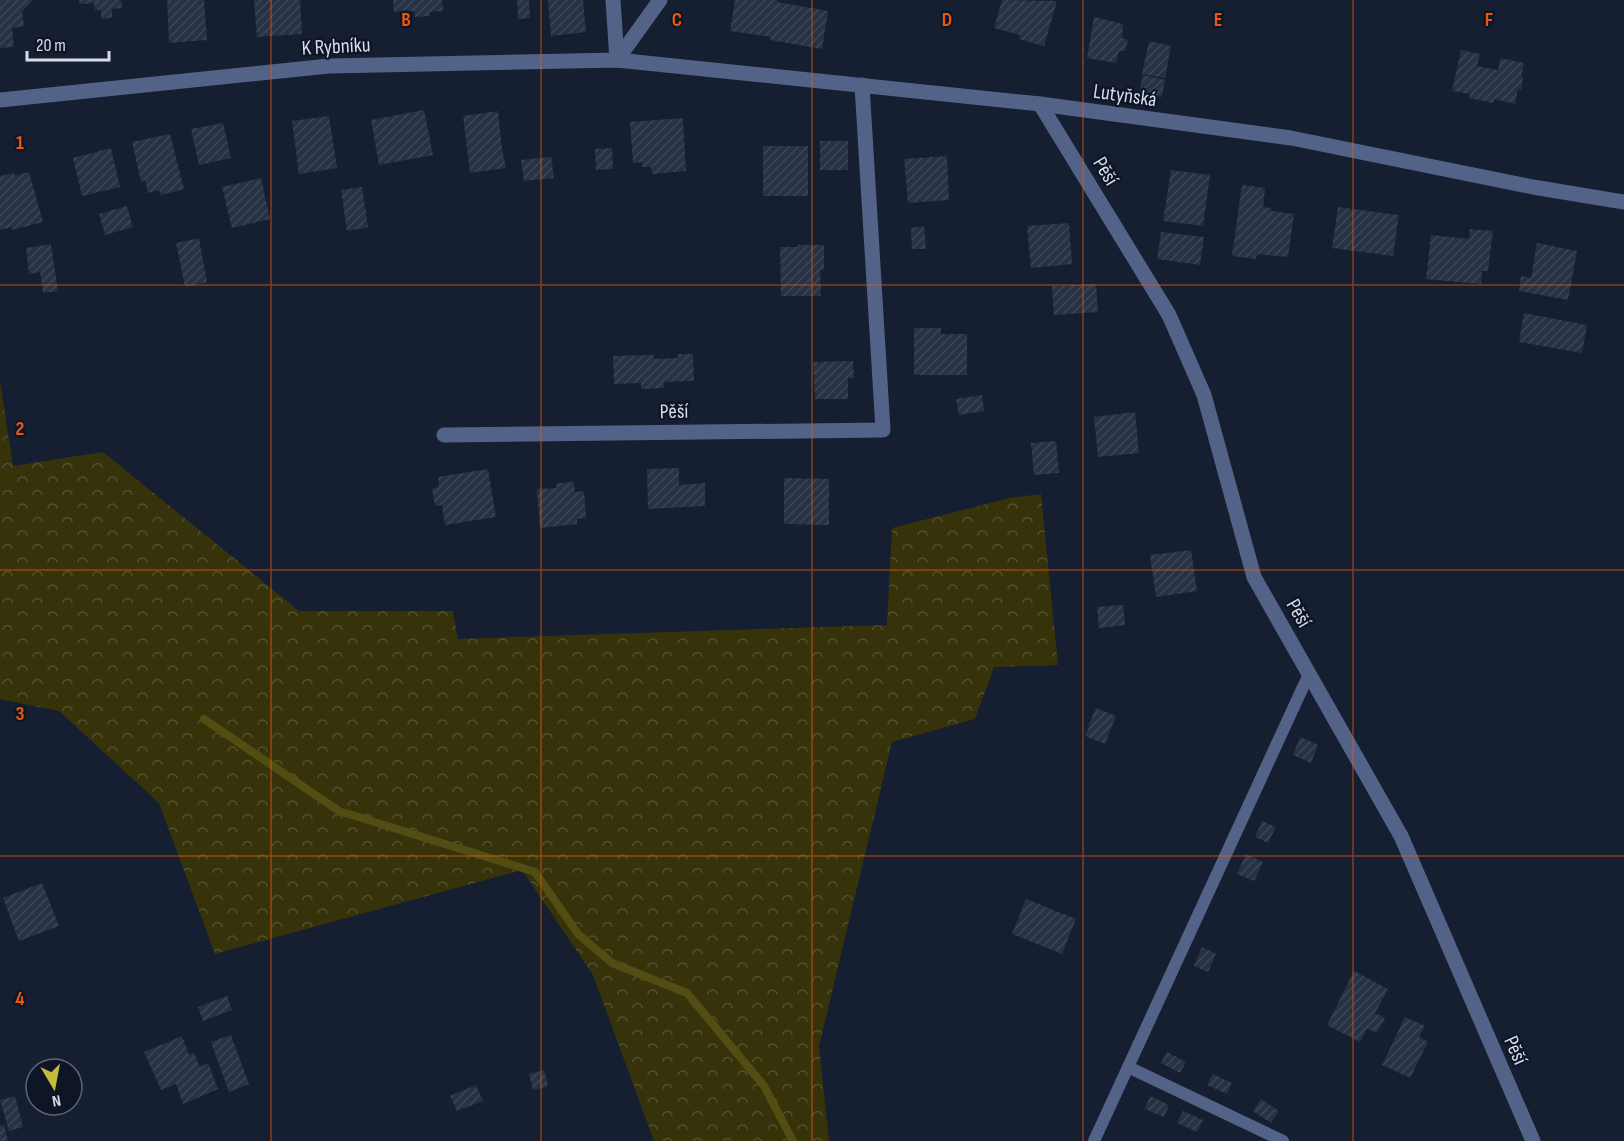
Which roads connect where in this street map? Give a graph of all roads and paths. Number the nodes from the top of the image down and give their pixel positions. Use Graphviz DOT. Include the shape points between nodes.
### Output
graph roads {
  1 [pos="613,0"];
  2 [pos="660,0"];
  3 [pos="616,60"];
  4 [pos="862,85"];
  5 [pos="0,100"];
  6 [pos="1040,104"];
  7 [pos="1624,202"];
  8 [pos="444,435"];
  9 [pos="1309,674"];
  10 [pos="1128,1067"];
  11 [pos="1094,1141"];
  12 [pos="1283,1141"];
  13 [pos="1533,1141"];
  1 -- 3 [label="street"];
  2 -- 3 [label="street"];
  3 -- 4 [label="street, Lutyňská"];
  3 -- 5 [label="street, K Rybníku" via="329,66"];
  4 -- 6 [label="street, Lutyňská"];
  4 -- 8 [label="street, Pěší" via="883,430"];
  6 -- 7 [label="street, Lutyňská" via="1291,138"];
  6 -- 9 [label="street, Pěší" via="1169,315 1204,395 1254,577"];
  9 -- 10 [label="lane"];
  9 -- 13 [label="street, Pěší" via="1401,836"];
  10 -- 11 [label="lane"];
  10 -- 12 [label="lane"];
}
